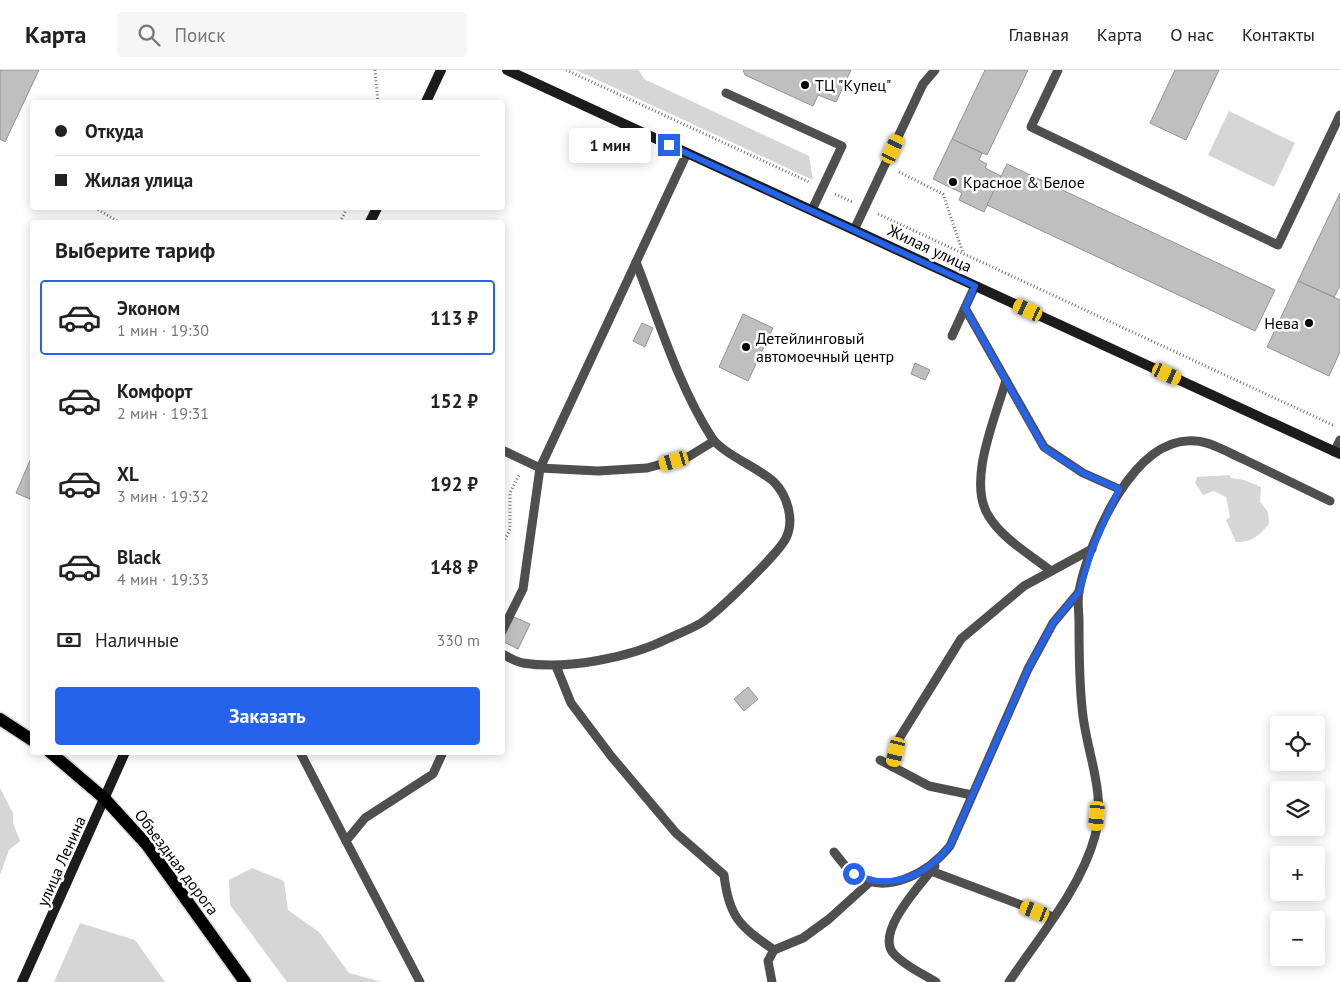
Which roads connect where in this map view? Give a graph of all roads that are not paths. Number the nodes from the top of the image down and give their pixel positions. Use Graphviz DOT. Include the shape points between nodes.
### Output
graph roads {
  1 [pos="441,70"];
  2 [pos="507,70"];
  3 [pos="936,70"];
  4 [pos="1058,70"];
  5 [pos="726,93"];
  6 [pos="427,100"];
  7 [pos="1340,115"];
  8 [pos="687,153"];
  9 [pos="812,210"];
  10 [pos="854,230"];
  11 [pos="636,262"];
  12 [pos="975,286"];
  13 [pos="965,308"];
  14 [pos="952,336"];
  15 [pos="1006,380"];
  16 [pos="1340,440"];
  17 [pos="714,441"];
  18 [pos="505,451"];
  19 [pos="1337,453"];
  20 [pos="540,468"];
  21 [pos="1119,489"];
  22 [pos="1330,501"];
  23 [pos="1092,549"];
  24 [pos="1051,571"];
  25 [pos="1079,592"];
  26 [pos="505,625"];
  27 [pos="505,655"];
  28 [pos="556,666"];
  29 [pos="0,719"];
  30 [pos="30,739"];
  31 [pos="54,755"];
  32 [pos="124,755"];
  33 [pos="302,755"];
  34 [pos="442,755"];
  35 [pos="880,760"];
  36 [pos="893,767"];
  37 [pos="972,795"];
  38 [pos="105,799"];
  39 [pos="346,841"];
  40 [pos="834,852"];
  41 [pos="939,859"];
  42 [pos="931,871"];
  43 [pos="870,882"];
  44 [pos="1053,917"];
  45 [pos="774,950"];
  46 [pos="22,982"];
  47 [pos="245,982"];
  48 [pos="420,982"];
  49 [pos="772,982"];
  50 [pos="936,982"];
  51 [pos="1009,982"];
  1 -- 6 [label="main road"];
  2 -- 8 [label="main road, Жилая улица"];
  3 -- 10 [label="lane" via="924,84"];
  4 -- 7 [label="lane" via="1031,127 1278,245"];
  5 -- 9 [label="lane" via="842,146"];
  8 -- 9 [label="main road, Жилая улица"];
  8 -- 11 [label="lane"];
  9 -- 10 [label="main road, Жилая улица"];
  10 -- 12 [label="main road, Жилая улица"];
  11 -- 17 [label="lane" via="676,366"];
  11 -- 20 [label="lane"];
  12 -- 13 [label="lane"];
  12 -- 19 [label="main road, Жилая улица"];
  13 -- 14 [label="lane"];
  13 -- 15 [label="lane"];
  15 -- 21 [label="lane" via="1044,448 1083,473"];
  15 -- 24 [label="lane" via="980,472 981,496 988,515 1000,528"];
  16 -- 19 [label="lane"];
  17 -- 20 [label="lane" via="688,457 648,468"];
  17 -- 28 [label="lane" via="774,482 786,500 790,519 787,537 776,553 702,622 660,643 612,657"];
  18 -- 20 [label="lane"];
  20 -- 26 [label="lane" via="523,589"];
  21 -- 22 [label="lane" via="1157,449 1177,441 1197,440"];
  21 -- 23 [label="lane"];
  23 -- 24 [label="lane"];
  23 -- 25 [label="lane"];
  24 -- 36 [label="lane" via="1024,586 961,639 900,737"];
  25 -- 37 [label="lane" via="1053,623 1028,669"];
  25 -- 44 [label="lane" via="1082,706 1086,741 1096,770 1096,835 1078,880"];
  27 -- 28 [label="lane" via="521,663"];
  28 -- 45 [label="lane" via="571,703 676,833 724,875 727,900 735,916"];
  29 -- 30 [label="main road"];
  31 -- 38 [label="main road, Объездная дорога"];
  32 -- 38 [label="main road, улица Ленина"];
  33 -- 39 [label="lane"];
  34 -- 39 [label="lane" via="433,774 365,818"];
  35 -- 36 [label="lane"];
  36 -- 37 [label="lane" via="928,786"];
  37 -- 41 [label="lane" via="950,846"];
  38 -- 46 [label="main road, улица Ленина"];
  38 -- 47 [label="main road, Объездная дорога" via="147,845"];
  39 -- 48 [label="lane"];
  40 -- 43 [label="lane" via="854,874"];
  41 -- 42 [label="lane"];
  41 -- 43 [label="lane" via="922,871 896,882"];
  42 -- 44 [label="lane"];
  42 -- 50 [label="lane" via="896,918 888,943 893,954"];
  43 -- 45 [label="lane" via="804,938"];
  44 -- 51 [label="lane"];
  45 -- 49 [label="lane" via="768,961"];
}
